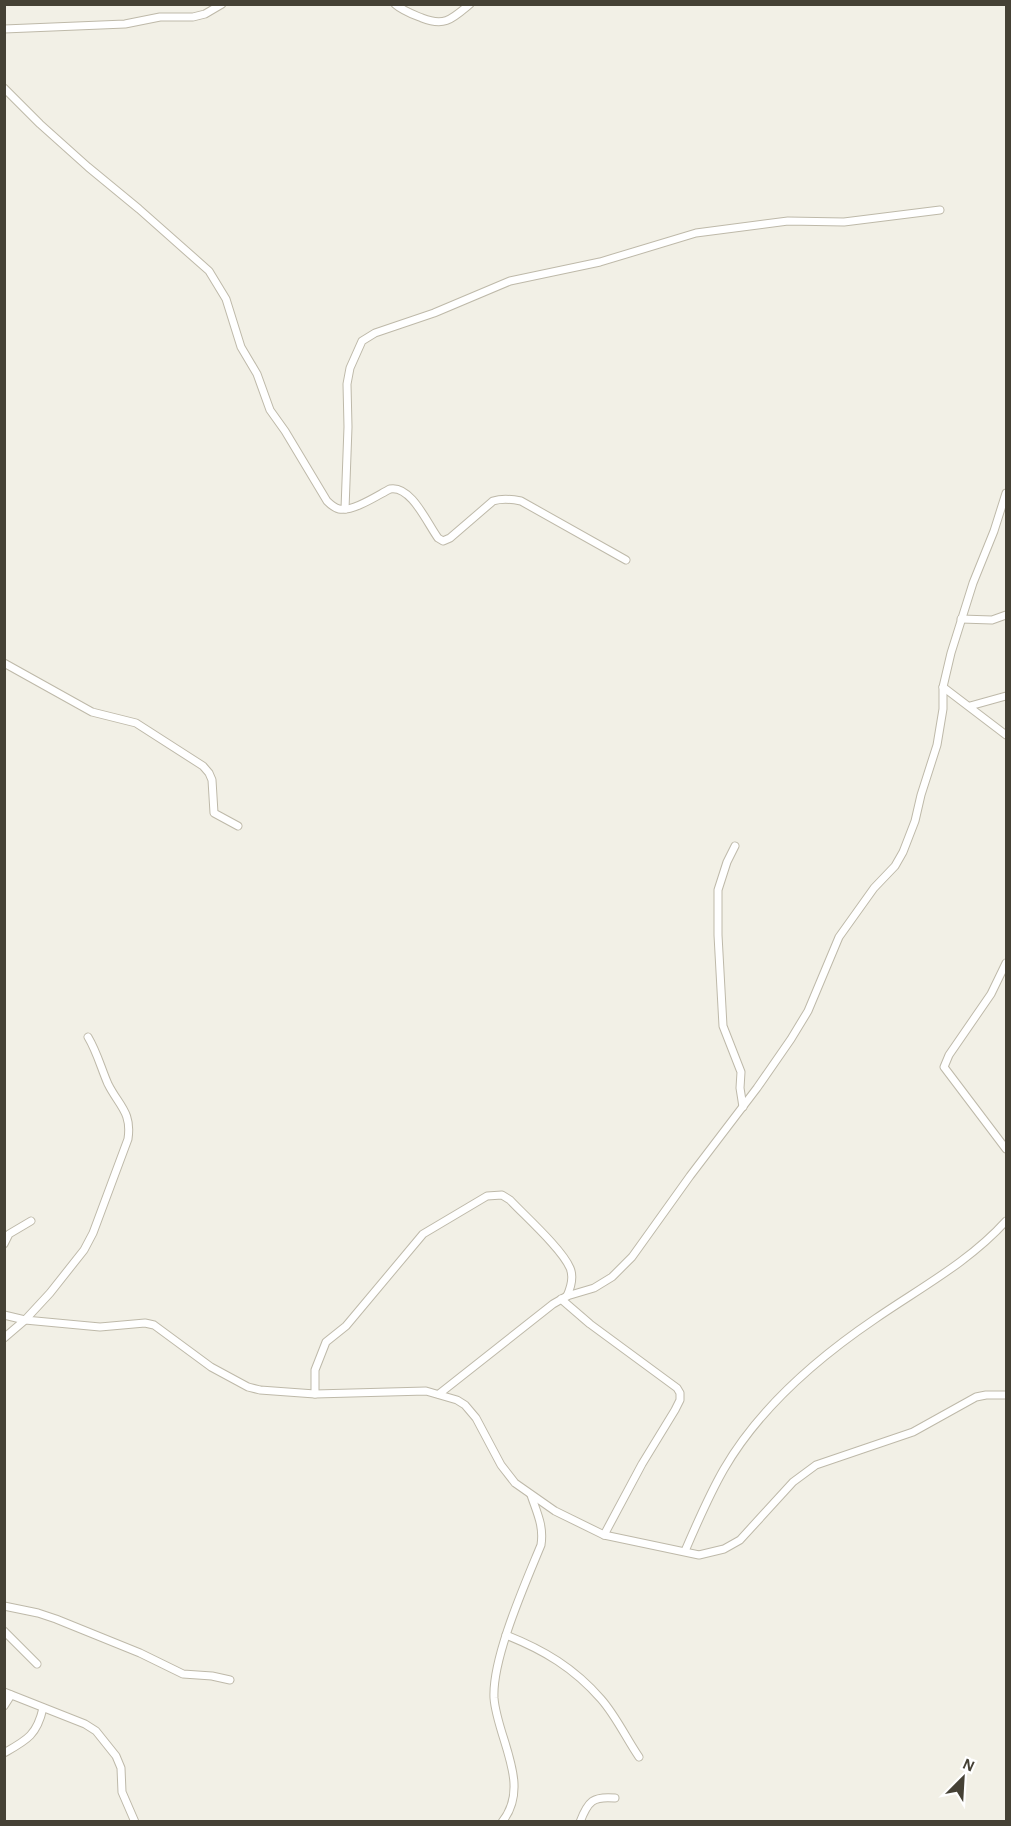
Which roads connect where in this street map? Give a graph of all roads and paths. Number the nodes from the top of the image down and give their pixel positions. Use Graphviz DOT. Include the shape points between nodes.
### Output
graph roads {
  1 [pos="222,4"];
  2 [pos="395,4"];
  3 [pos="470,4"];
  4 [pos="4,29"];
  5 [pos="4,88"];
  6 [pos="940,210"];
  7 [pos="1006,493"];
  8 [pos="345,509"];
  9 [pos="626,560"];
  10 [pos="1006,615"];
  11 [pos="962,619"];
  12 [pos="4,663"];
  13 [pos="943,687"];
  14 [pos="1006,696"];
  15 [pos="970,706"];
  16 [pos="1006,735"];
  17 [pos="238,826"];
  18 [pos="735,846"];
  19 [pos="1006,963"];
  20 [pos="88,1037"];
  21 [pos="743,1107"];
  22 [pos="1006,1149"];
  23 [pos="31,1221"];
  24 [pos="1006,1221"];
  25 [pos="4,1245"];
  26 [pos="564,1298"];
  27 [pos="4,1315"];
  28 [pos="25,1320"];
  29 [pos="4,1338"];
  30 [pos="315,1394"];
  31 [pos="439,1394"];
  32 [pos="1006,1395"];
  33 [pos="531,1495"];
  34 [pos="604,1535"];
  35 [pos="685,1551"];
  36 [pos="4,1606"];
  37 [pos="4,1631"];
  38 [pos="507,1635"];
  39 [pos="37,1664"];
  40 [pos="230,1680"];
  41 [pos="8,1693"];
  42 [pos="4,1706"];
  43 [pos="43,1708"];
  44 [pos="4,1753"];
  45 [pos="639,1757"];
  46 [pos="615,1798"];
  47 [pos="135,1821"];
  48 [pos="502,1821"];
  49 [pos="580,1821"];
  1 -- 4 [label="street" via="193,17"];
  2 -- 3 [label="street" via="408,13 442,23"];
  5 -- 8 [label="street" via="209,271 226,299 241,347 270,410 327,501 333,507"];
  6 -- 8 [label="street" via="844,222 788,221 696,233 600,262 510,281 375,333 362,341 348,376"];
  7 -- 11 [label="street"];
  8 -- 9 [label="street" via="396,488 409,495 443,541 493,501 510,499 521,501"];
  10 -- 11 [label="street" via="992,620"];
  11 -- 13 [label="street"];
  12 -- 17 [label="street" via="92,712 136,723 191,758 212,780 214,813"];
  13 -- 15 [label="street"];
  13 -- 21 [label="street" via="937,745 903,852 838,937 808,1011"];
  14 -- 15 [label="street"];
  15 -- 16 [label="street"];
  18 -- 21 [label="street" via="718,890 718,936 723,1026 741,1072"];
  19 -- 22 [label="street" via="944,1067"];
  20 -- 28 [label="street" via="109,1086 127,1115 128,1139 84,1250"];
  21 -- 26 [label="street" via="632,1257 594,1288"];
  23 -- 25 [label="street" via="8,1235"];
  24 -- 35 [label="street" via="951,1269 848,1337 792,1384 750,1431 724,1468"];
  26 -- 30 [label="street" via="572,1280 570,1266 510,1200 502,1195 487,1196 423,1234 346,1326 326,1342 315,1370"];
  26 -- 31 [label="street"];
  26 -- 34 [label="street" via="590,1324 680,1393 675,1410"];
  27 -- 28 [label="street"];
  28 -- 29 [label="street"];
  28 -- 30 [label="street" via="107,1327 149,1324 248,1387"];
  30 -- 31 [label="street"];
  31 -- 33 [label="street" via="470,1409 501,1465"];
  32 -- 35 [label="street" via="976,1397 914,1432 816,1465 794,1482 740,1540 699,1555"];
  33 -- 34 [label="street"];
  33 -- 38 [label="street" via="541,1521 541,1545"];
  34 -- 35 [label="street"];
  36 -- 40 [label="street" via="38,1613 183,1674"];
  37 -- 39 [label="street"];
  38 -- 45 [label="street" via="551,1655 581,1679 602,1700"];
  38 -- 48 [label="street" via="494,1697 514,1776 512,1804"];
  41 -- 42 [label="street"];
  41 -- 43 [label="street"];
  43 -- 44 [label="street" via="28,1740"];
  43 -- 47 [label="street" via="85,1724 108,1744 121,1768 122,1792"];
  46 -- 49 [label="street" via="596,1798 585,1808"];
}
